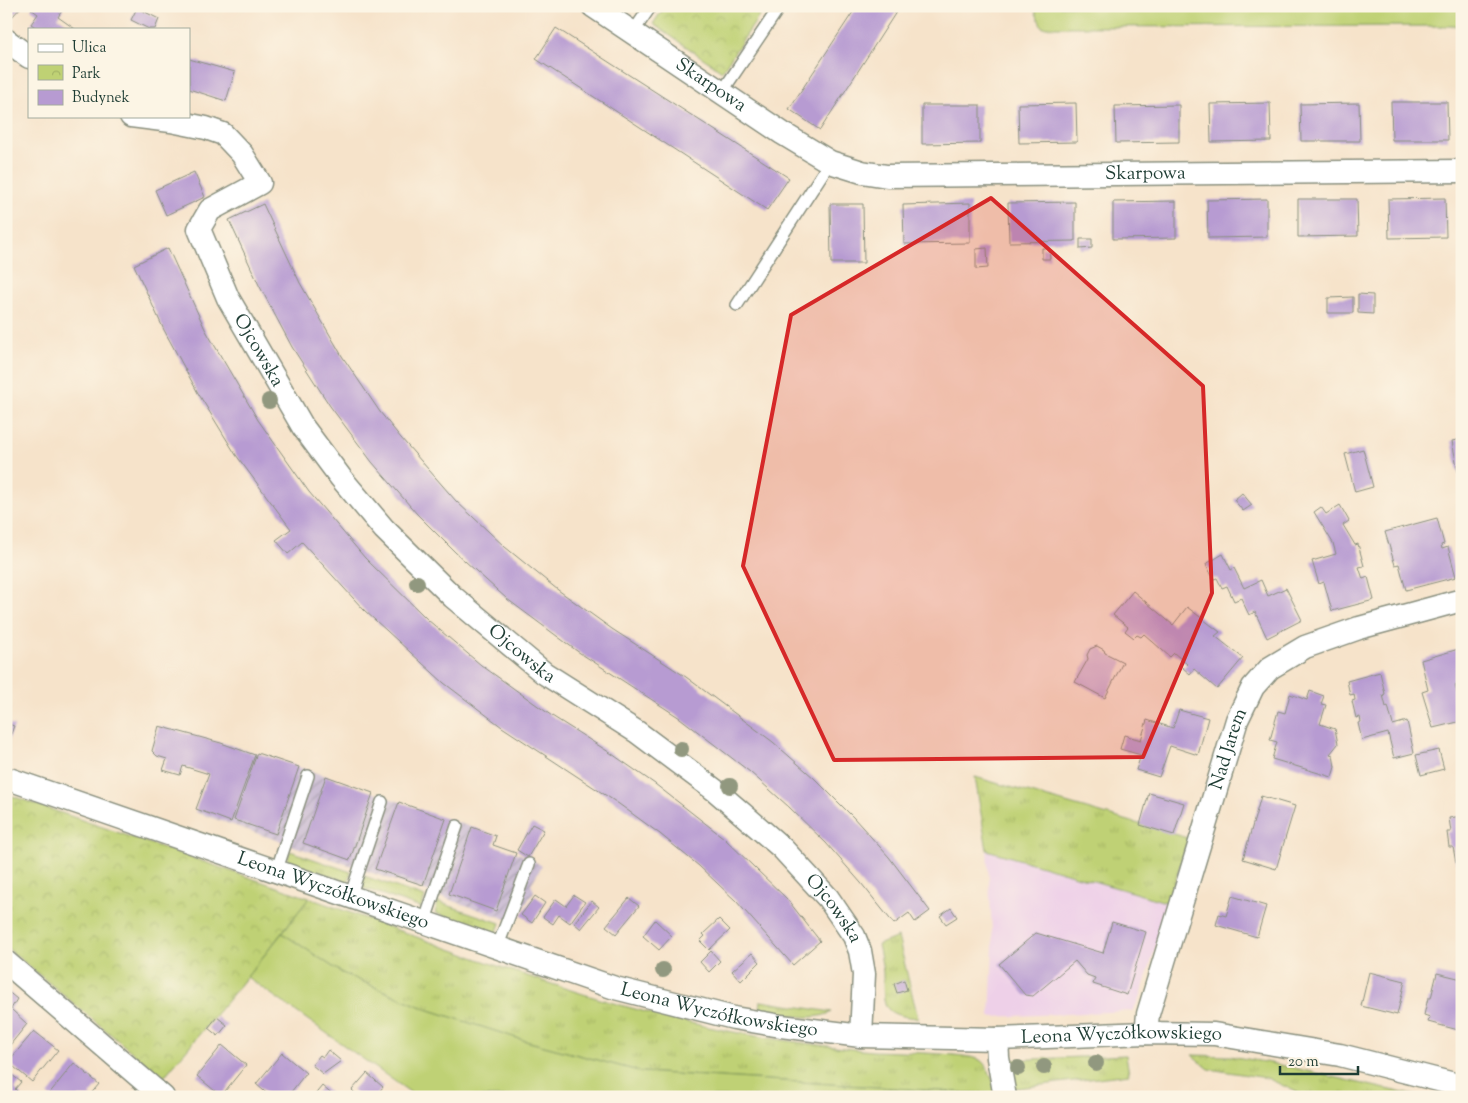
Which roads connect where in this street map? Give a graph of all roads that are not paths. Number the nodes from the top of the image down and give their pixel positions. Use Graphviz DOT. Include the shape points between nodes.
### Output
graph roads {
  1 [pos="593,6"];
  2 [pos="651,6"];
  3 [pos="780,6"];
  4 [pos="633,32"];
  5 [pos="6,40"];
  6 [pos="28,56"];
  7 [pos="722,92"];
  8 [pos="147,118"];
  9 [pos="830,162"];
  10 [pos="1462,171"];
  11 [pos="737,305"];
  12 [pos="1462,600"];
  13 [pos="308,776"];
  14 [pos="6,778"];
  15 [pos="382,802"];
  16 [pos="457,826"];
  17 [pos="529,864"];
  18 [pos="276,872"];
  19 [pos="350,897"];
  20 [pos="424,923"];
  21 [pos="497,948"];
  22 [pos="6,962"];
  23 [pos="1146,1033"];
  24 [pos="861,1036"];
  25 [pos="997,1039"];
  26 [pos="1462,1086"];
  27 [pos="164,1097"];
  28 [pos="1005,1097"];
  1 -- 4 [label="street, Skarpowa"];
  2 -- 4 [label="lane"];
  3 -- 7 [label="lane"];
  4 -- 7 [label="street, Skarpowa"];
  5 -- 6 [label="street"];
  7 -- 9 [label="street, Skarpowa"];
  8 -- 24 [label="street, Ojcowska" via="206,128 222,134 242,154 260,183 210,210 199,229 228,298 303,427 342,478 384,529 452,597 544,673 637,732 716,791 782,848 828,898 854,936 864,974"];
  9 -- 10 [label="street, Skarpowa" via="887,176"];
  9 -- 11 [label="lane"];
  12 -- 23 [label="street, Nad Jarem" via="1359,628 1304,647 1270,668 1253,687 1238,720 1148,1014"];
  13 -- 18 [label="lane"];
  14 -- 18 [label="street, Leona Wyczółkowskiego"];
  15 -- 19 [label="lane"];
  16 -- 20 [label="lane"];
  17 -- 21 [label="lane"];
  18 -- 19 [label="street, Leona Wyczółkowskiego"];
  19 -- 20 [label="street, Leona Wyczółkowskiego"];
  20 -- 21 [label="street, Leona Wyczółkowskiego"];
  21 -- 24 [label="street, Leona Wyczółkowskiego" via="615,988 692,1008 781,1026"];
  22 -- 27 [label="street"];
  23 -- 25 [label="street, Leona Wyczółkowskiego"];
  23 -- 26 [label="street, Leona Wyczółkowskiego" via="1214,1034 1340,1055"];
  24 -- 25 [label="street, Leona Wyczółkowskiego"];
  25 -- 28 [label="street"];
}
